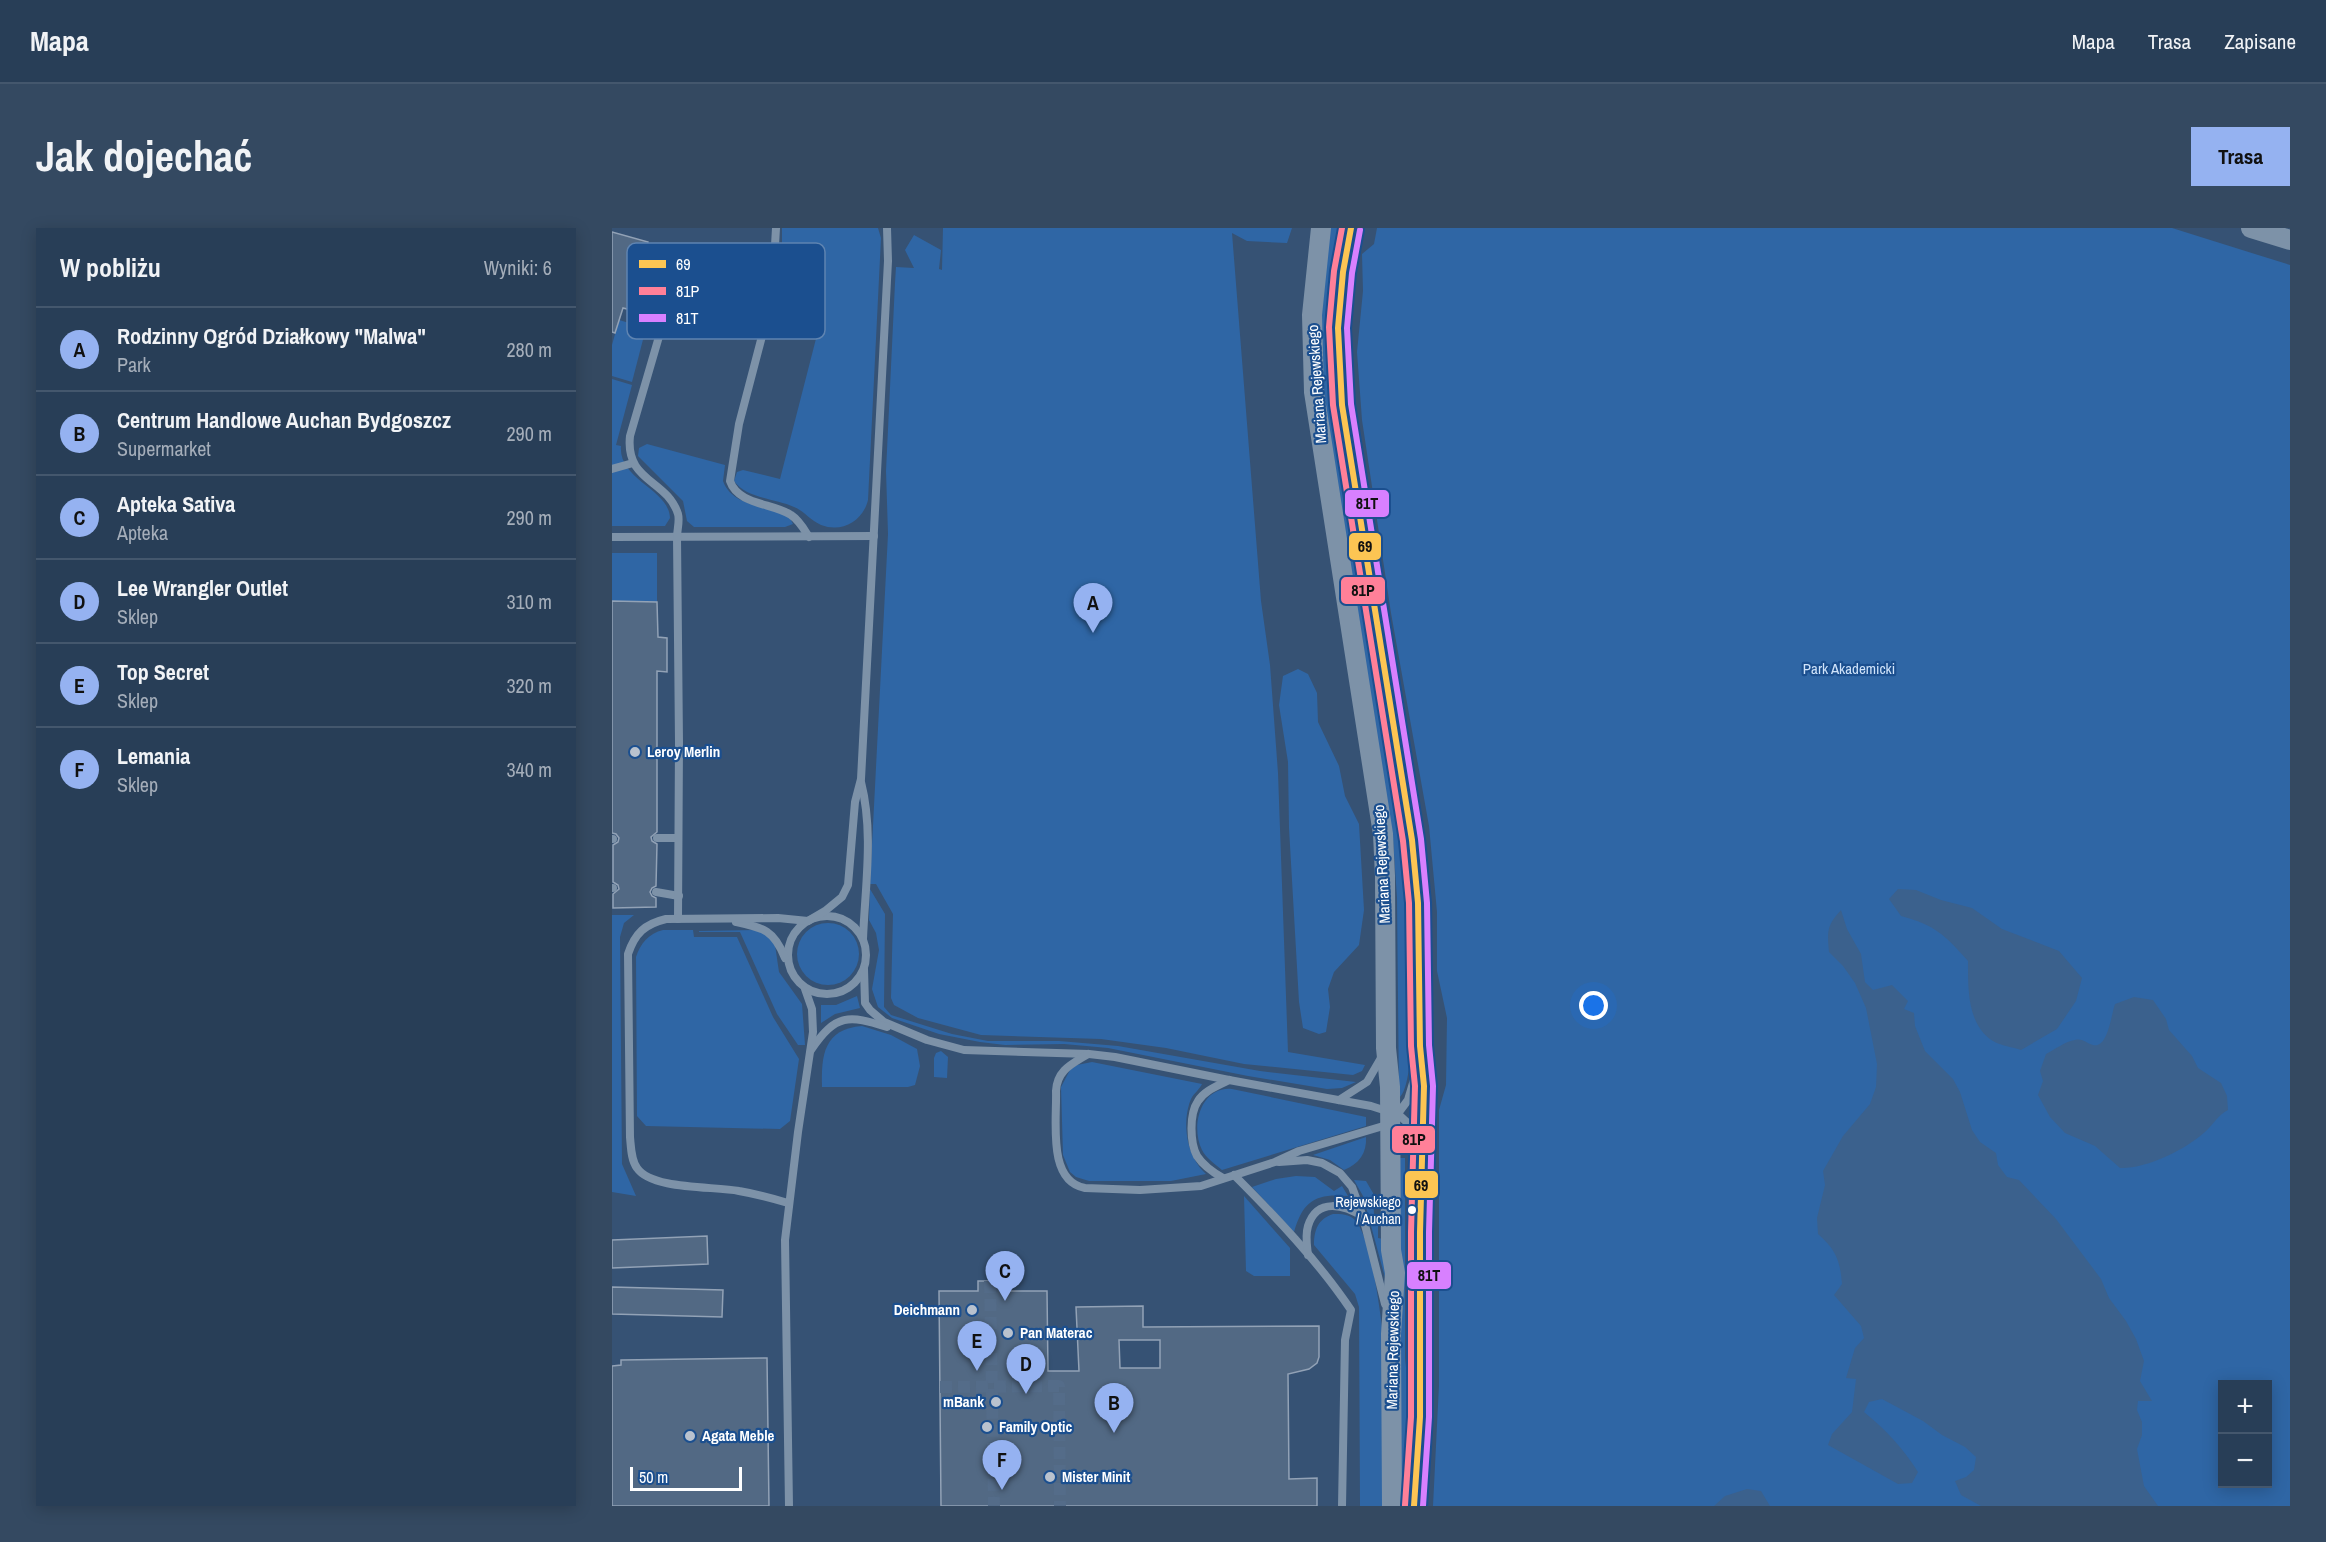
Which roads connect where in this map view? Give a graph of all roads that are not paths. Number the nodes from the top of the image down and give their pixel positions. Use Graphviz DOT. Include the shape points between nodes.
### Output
graph roads {
  1 [pos="776,228"];
  2 [pos="887,228"];
  3 [pos="1322,228"];
  4 [pos="1351,228"];
  5 [pos="2251,228"];
  6 [pos="2290,240"];
  7 [pos="776,243"];
  8 [pos="658,339"];
  9 [pos="762,339"];
  10 [pos="633,463"];
  11 [pos="612,469"];
  12 [pos="874,536"];
  13 [pos="612,537"];
  14 [pos="676,537"];
  15 [pos="809,537"];
  16 [pos="861,779"];
  17 [pos="657,838"];
  18 [pos="678,838"];
  19 [pos="656,892"];
  20 [pos="679,896"];
  21 [pos="726,919"];
  22 [pos="678,920"];
  23 [pos="808,921"];
  24 [pos="862,939"];
  25 [pos="788,964"];
  26 [pos="864,969"];
  27 [pos="805,989"];
  28 [pos="917,1036"];
  29 [pos="1420,1046"];
  30 [pos="1386,1048"];
  31 [pos="810,1051"];
  32 [pos="1089,1054"];
  33 [pos="1229,1080"];
  34 [pos="1339,1100"];
  35 [pos="1393,1116"];
  36 [pos="1423,1144"];
  37 [pos="1275,1162"];
  38 [pos="1234,1175"];
  39 [pos="1223,1178"];
  40 [pos="788,1203"];
  41 [pos="1363,1217"];
  42 [pos="1308,1255"];
  43 [pos="1391,1334"];
  44 [pos="789,1506"];
  45 [pos="1342,1506"];
  46 [pos="1392,1506"];
  47 [pos="1414,1506"];
  1 -- 7 [label="lane"];
  2 -- 12 [label="lane"];
  3 -- 30 [label="street, Mariana Rejewskiego" via="1312,315 1313,383 1383,834"];
  4 -- 29 [label="street, Mariana Rejewskiego" via="1339,299 1338,367 1416,867"];
  5 -- 6 [label="street"];
  8 -- 10 [label="lane" via="630,436 628,450"];
  9 -- 15 [label="lane" via="739,424 730,481 746,498 794,516"];
  10 -- 11 [label="lane"];
  10 -- 14 [label="lane" via="672,502 679,516"];
  12 -- 15 [label="lane"];
  12 -- 16 [label="lane"];
  13 -- 14 [label="lane"];
  14 -- 15 [label="lane"];
  14 -- 18 [label="lane"];
  16 -- 23 [label="lane" via="855,802 849,885 842,897"];
  16 -- 24 [label="lane" via="868,808"];
  17 -- 18 [label="lane"];
  18 -- 20 [label="lane"];
  19 -- 20 [label="lane"];
  20 -- 22 [label="lane"];
  21 -- 22 [label="lane"];
  21 -- 23 [label="lane"];
  21 -- 25 [label="lane" via="763,928 781,947"];
  22 -- 40 [label="lane" via="654,922 643,928 628,954 631,1154 637,1168 648,1178 737,1190"];
  23 -- 24 [label="lane" via="820,916 845,920"];
  23 -- 25 [label="lane" via="791,939"];
  24 -- 26 [label="lane"];
  25 -- 27 [label="lane" via="791,974"];
  26 -- 27 [label="lane" via="850,988 839,993 816,994"];
  26 -- 28 [label="lane" via="865,1003 870,1010 884,1022"];
  27 -- 31 [label="lane" via="812,1009"];
  28 -- 31 [label="lane" via="852,1018 823,1033"];
  28 -- 32 [label="lane" via="964,1050"];
  29 -- 35 [label="lane" via="1408,1100"];
  29 -- 36 [label="street, Mariana Rejewskiego"];
  30 -- 34 [label="lane" via="1367,1082"];
  30 -- 35 [label="street, Mariana Rejewskiego"];
  31 -- 40 [label="lane"];
  32 -- 33 [label="lane"];
  32 -- 39 [label="lane" via="1065,1068 1057,1082 1057,1155 1070,1182 1085,1188 1176,1189"];
  33 -- 34 [label="lane"];
  33 -- 39 [label="lane" via="1196,1102 1192,1123 1194,1149"];
  34 -- 35 [label="lane"];
  35 -- 36 [label="lane" via="1411,1126"];
  35 -- 37 [label="lane"];
  35 -- 43 [label="street, Mariana Rejewskiego" via="1391,1250 1395,1273"];
  36 -- 47 [label="street, Mariana Rejewskiego" via="1420,1416"];
  37 -- 38 [label="lane"];
  37 -- 41 [label="lane" via="1308,1160 1340,1173 1352,1187"];
  38 -- 39 [label="lane"];
  38 -- 42 [label="lane"];
  40 -- 44 [label="lane" via="785,1240"];
  41 -- 42 [label="lane" via="1342,1206 1329,1206 1316,1214 1308,1224"];
  41 -- 43 [label="lane"];
  42 -- 45 [label="lane" via="1351,1310 1345,1340"];
  43 -- 46 [label="street, Mariana Rejewskiego"];
}
